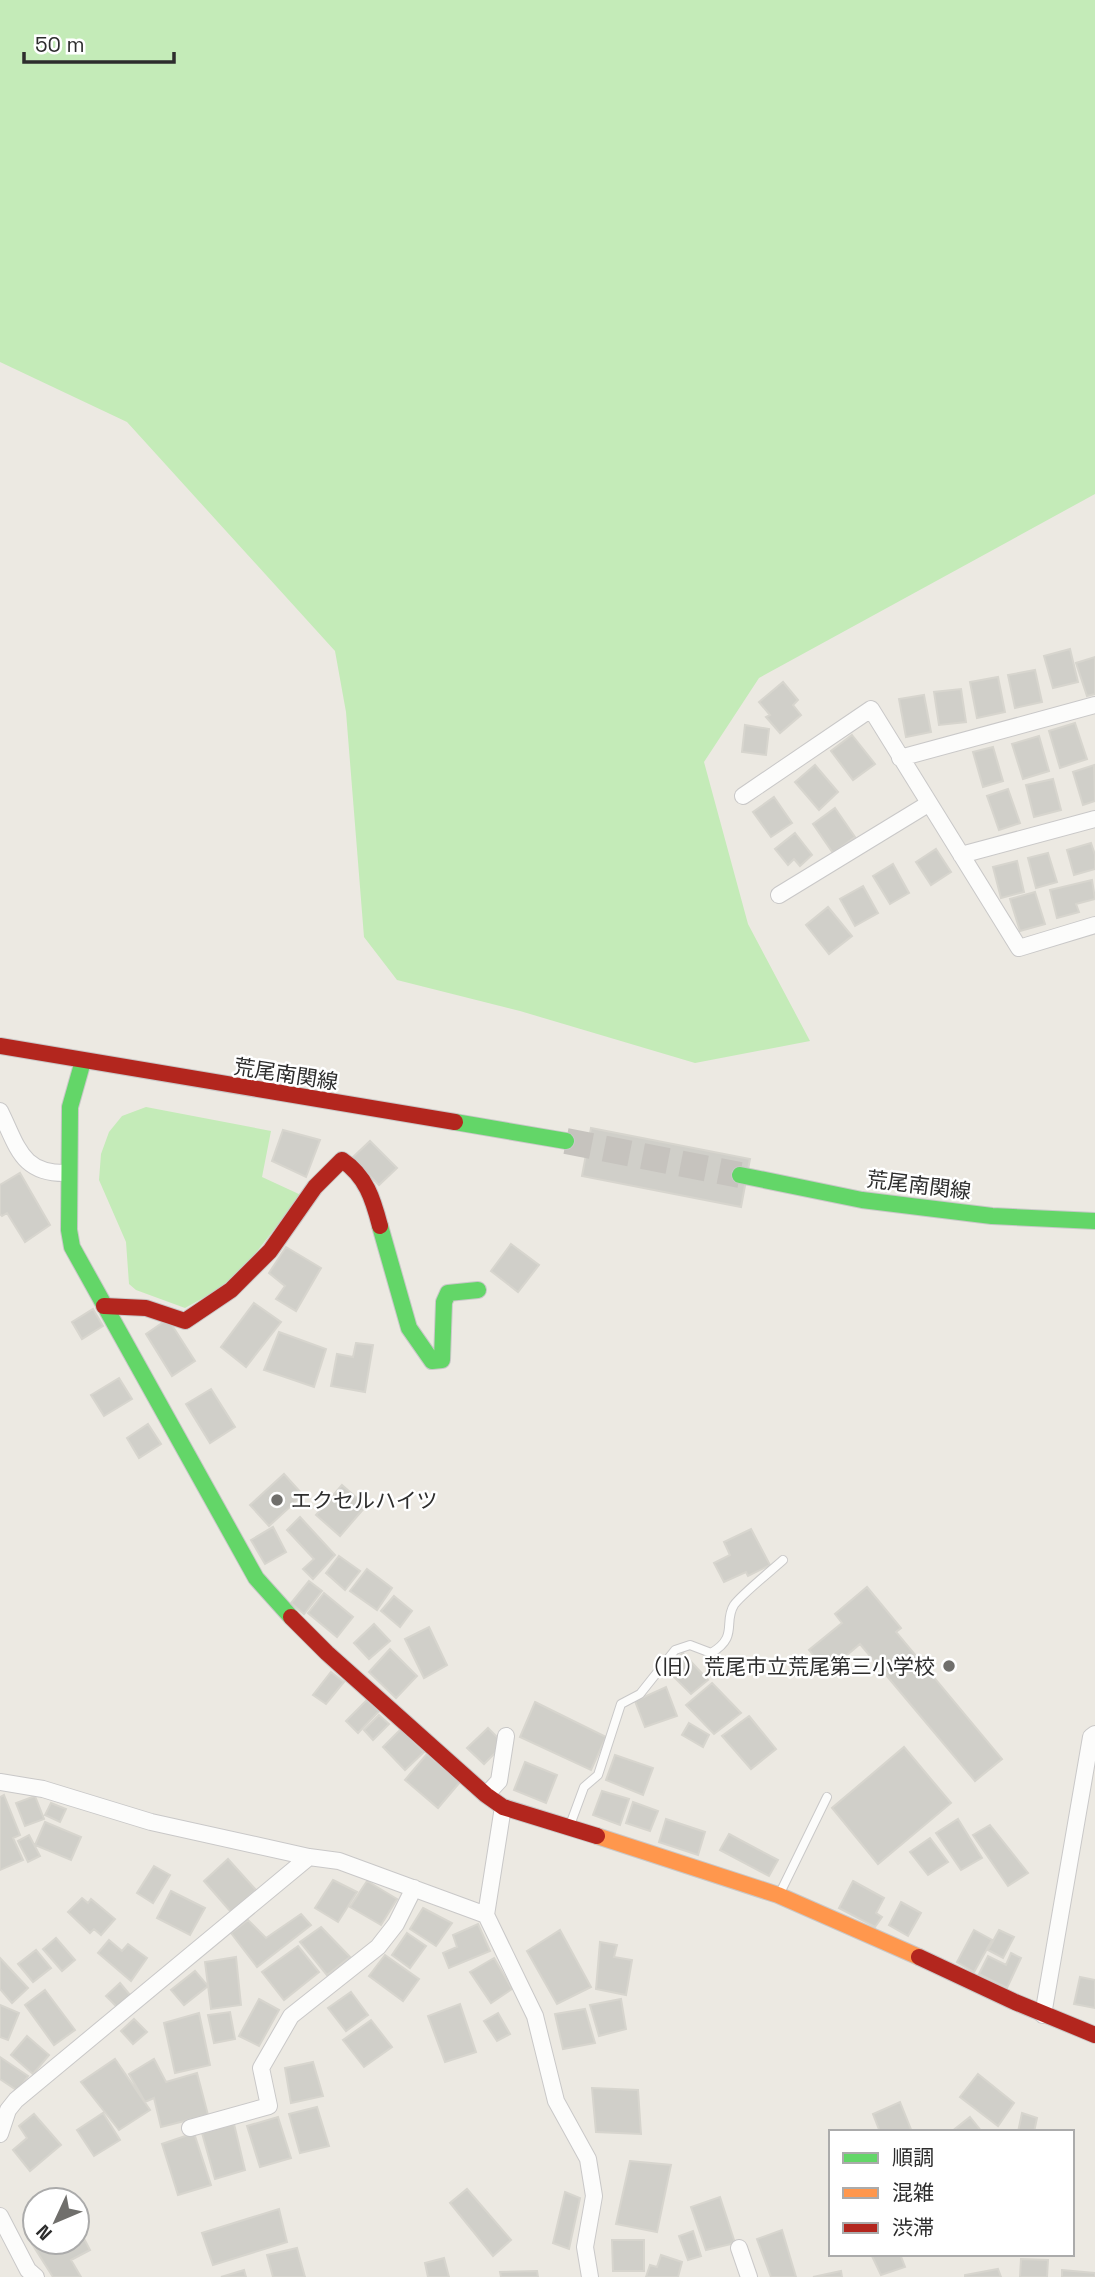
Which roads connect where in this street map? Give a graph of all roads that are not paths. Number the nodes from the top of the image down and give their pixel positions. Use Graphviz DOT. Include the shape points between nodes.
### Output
graph roads {
  1 [pos="1095,705"];
  2 [pos="900,758"];
  3 [pos="743,796"];
  4 [pos="928,804"];
  5 [pos="1095,819"];
  6 [pos="961,855"];
  7 [pos="779,895"];
  8 [pos="1095,925"];
  9 [pos="0,1046"];
  10 [pos="83,1061"];
  11 [pos="0,1111"];
  12 [pos="566,1141"];
  13 [pos="69,1173"];
  14 [pos="740,1175"];
  15 [pos="1095,1221"];
  16 [pos="478,1290"];
  17 [pos="104,1306"];
  18 [pos="783,1560"];
  19 [pos="1095,1734"];
  20 [pos="506,1736"];
  21 [pos="0,1782"];
  22 [pos="486,1795"];
  23 [pos="827,1797"];
  24 [pos="503,1807"];
  25 [pos="569,1827"];
  26 [pos="309,1857"];
  27 [pos="414,1888"];
  28 [pos="778,1895"];
  29 [pos="487,1907"];
  30 [pos="1043,2015"];
  31 [pos="1095,2035"];
  32 [pos="190,2128"];
  33 [pos="0,2134"];
  34 [pos="0,2216"];
  35 [pos="739,2248"];
  36 [pos="36,2277"];
  37 [pos="590,2277"];
  38 [pos="749,2277"];
  1 -- 2 [label="street"];
  2 -- 3 [label="street" via="870,709"];
  2 -- 4 [label="street"];
  4 -- 6 [label="street"];
  4 -- 7 [label="street"];
  5 -- 6 [label="street"];
  6 -- 8 [label="street" via="1019,948"];
  9 -- 10 [label="street, 荒尾南関線"];
  10 -- 12 [label="street, 荒尾南関線"];
  10 -- 13 [label="street" via="70,1107"];
  11 -- 13 [label="street" via="22,1156 35,1168"];
  13 -- 17 [label="street" via="72,1247"];
  14 -- 15 [label="street, 荒尾南関線" via="862,1200 992,1216"];
  16 -- 17 [label="street" via="448,1293 442,1360 432,1361 409,1328 370,1190 342,1160 315,1187 270,1251 231,1290 186,1321 158,1308"];
  17 -- 22 [label="street" via="256,1578 327,1653"];
  18 -- 25 [label="lane" via="733,1606 729,1634 719,1648 711,1653 691,1645 675,1650 640,1694 621,1704 598,1775 584,1787"];
  19 -- 30 [label="street"];
  20 -- 22 [label="street" via="499,1782"];
  21 -- 26 [label="street"];
  22 -- 24 [label="street"];
  23 -- 28 [label="lane"];
  24 -- 25 [label="street"];
  24 -- 29 [label="street"];
  25 -- 28 [label="street"];
  26 -- 27 [label="street" via="339,1861"];
  26 -- 33 [label="street" via="16,2100"];
  27 -- 29 [label="street"];
  27 -- 32 [label="street" via="378,1947 291,2016 261,2068 269,2106"];
  28 -- 30 [label="street" via="906,1949"];
  29 -- 37 [label="street" via="535,2016 556,2101 588,2159 594,2196 585,2247"];
  30 -- 31 [label="street"];
  34 -- 36 [label="street"];
  35 -- 38 [label="street"];
}
